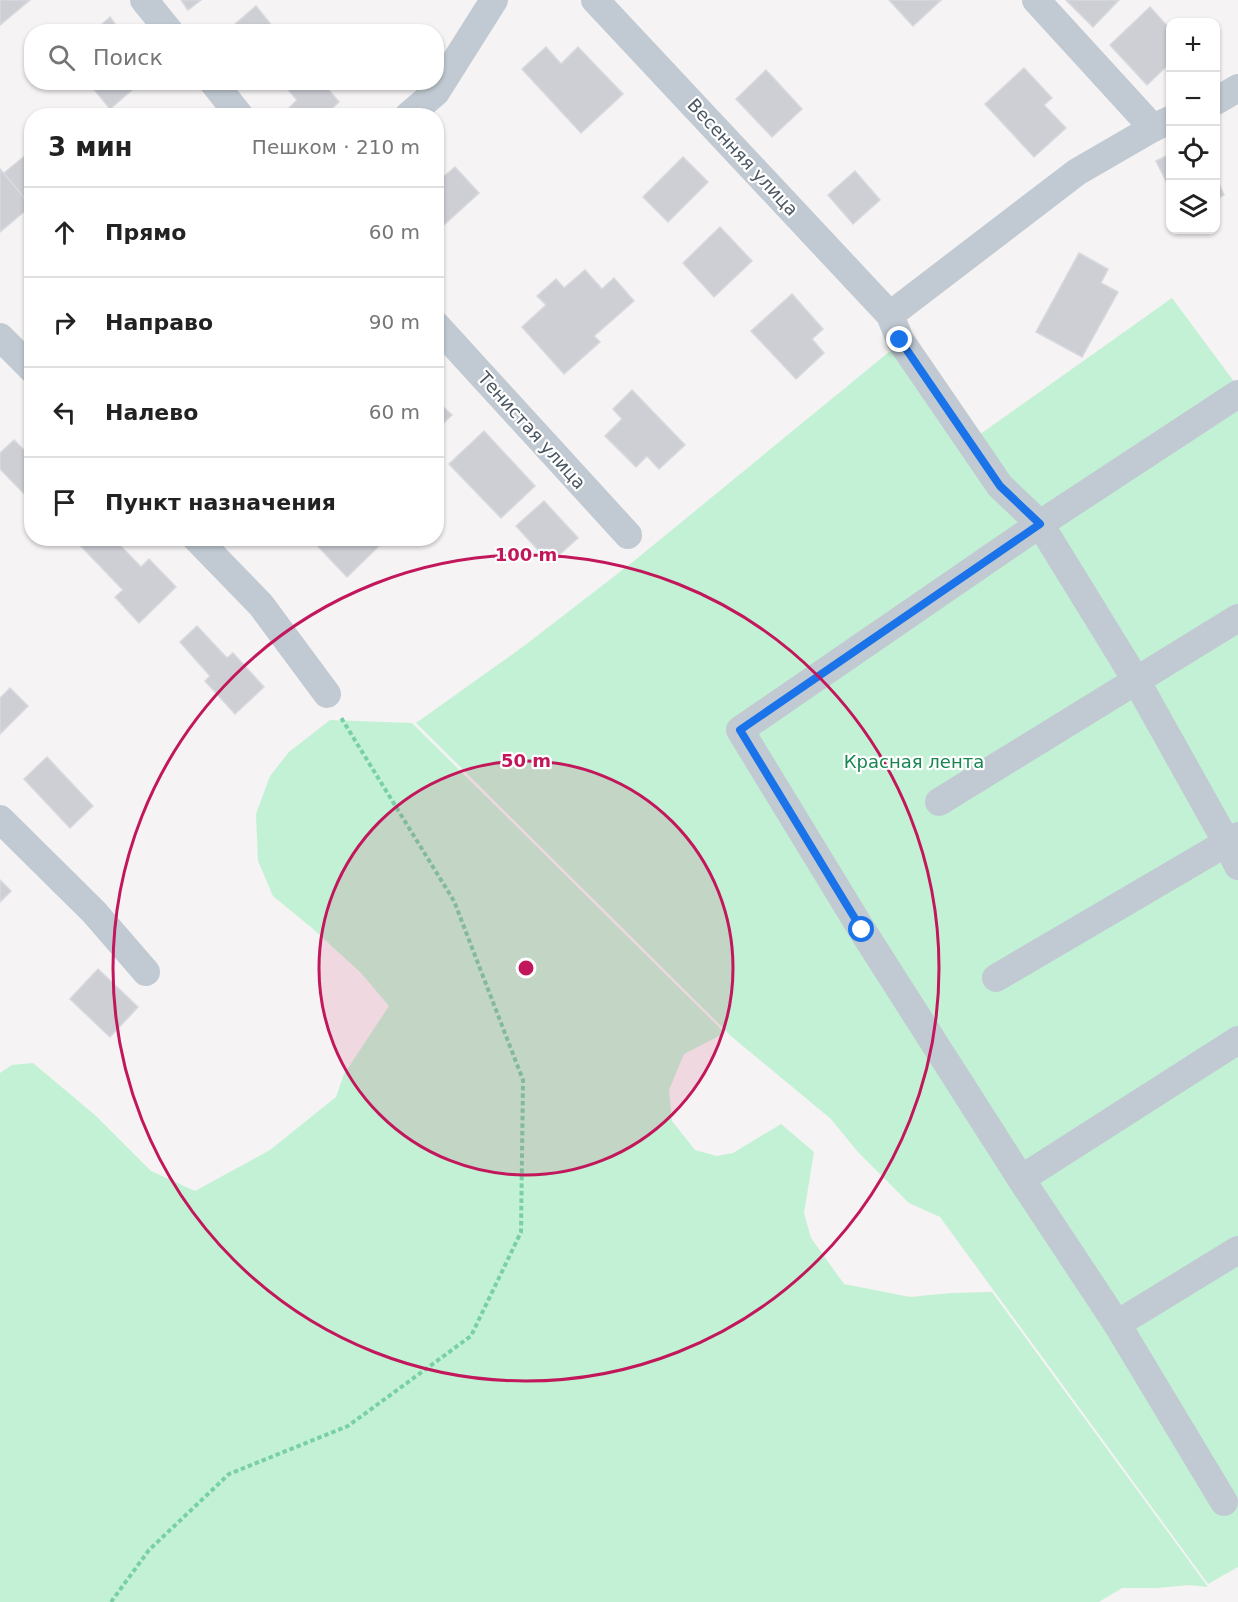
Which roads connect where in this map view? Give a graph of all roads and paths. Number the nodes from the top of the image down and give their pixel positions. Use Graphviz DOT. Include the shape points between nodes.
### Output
graph roads {
  1 [pos="144,0"];
  2 [pos="494,0"];
  3 [pos="595,0"];
  4 [pos="1036,0"];
  5 [pos="164,24"];
  6 [pos="444,79"];
  7 [pos="1238,88"];
  8 [pos="219,90"];
  9 [pos="437,90"];
  10 [pos="1220,98"];
  11 [pos="234,108"];
  12 [pos="417,108"];
  13 [pos="1162,124"];
  14 [pos="890,315"];
  15 [pos="444,334"];
  16 [pos="0,337"];
  17 [pos="24,361"];
  18 [pos="1238,394"];
  19 [pos="1040,524"];
  20 [pos="628,535"];
  21 [pos="204,546"];
  22 [pos="1238,618"];
  23 [pos="1136,680"];
  24 [pos="327,694"];
  25 [pos="939,802"];
  26 [pos="0,819"];
  27 [pos="1234,849"];
  28 [pos="146,972"];
  29 [pos="996,978"];
  30 [pos="1238,1040"];
  31 [pos="1021,1179"];
  32 [pos="1238,1250"];
  33 [pos="1118,1324"];
  34 [pos="1224,1502"];
  35 [pos="111,1602"];
  1 -- 5 [label="street"];
  2 -- 6 [label="street"];
  3 -- 14 [label="street, Весенняя улица"];
  4 -- 13 [label="street"];
  7 -- 10 [label="street"];
  8 -- 11 [label="street"];
  9 -- 12 [label="street"];
  13 -- 14 [label="street" via="1077,172"];
  14 -- 19 [label="street" via="900,340 1000,486"];
  15 -- 20 [label="street, Тенистая улица"];
  16 -- 17 [label="street"];
  18 -- 19 [label="street"];
  19 -- 23 [label="street"];
  19 -- 31 [label="street" via="740,730"];
  21 -- 24 [label="street" via="261,605"];
  22 -- 23 [label="street"];
  23 -- 25 [label="street"];
  23 -- 27 [label="street"];
  24 -- 35 [label="path" via="454,901 523,1080 521,1232 471,1336 348,1426 229,1474 149,1550"];
  26 -- 28 [label="street" via="94,912"];
  27 -- 29 [label="street"];
  30 -- 31 [label="street"];
  31 -- 33 [label="street"];
  32 -- 33 [label="street"];
  33 -- 34 [label="street"];
}
